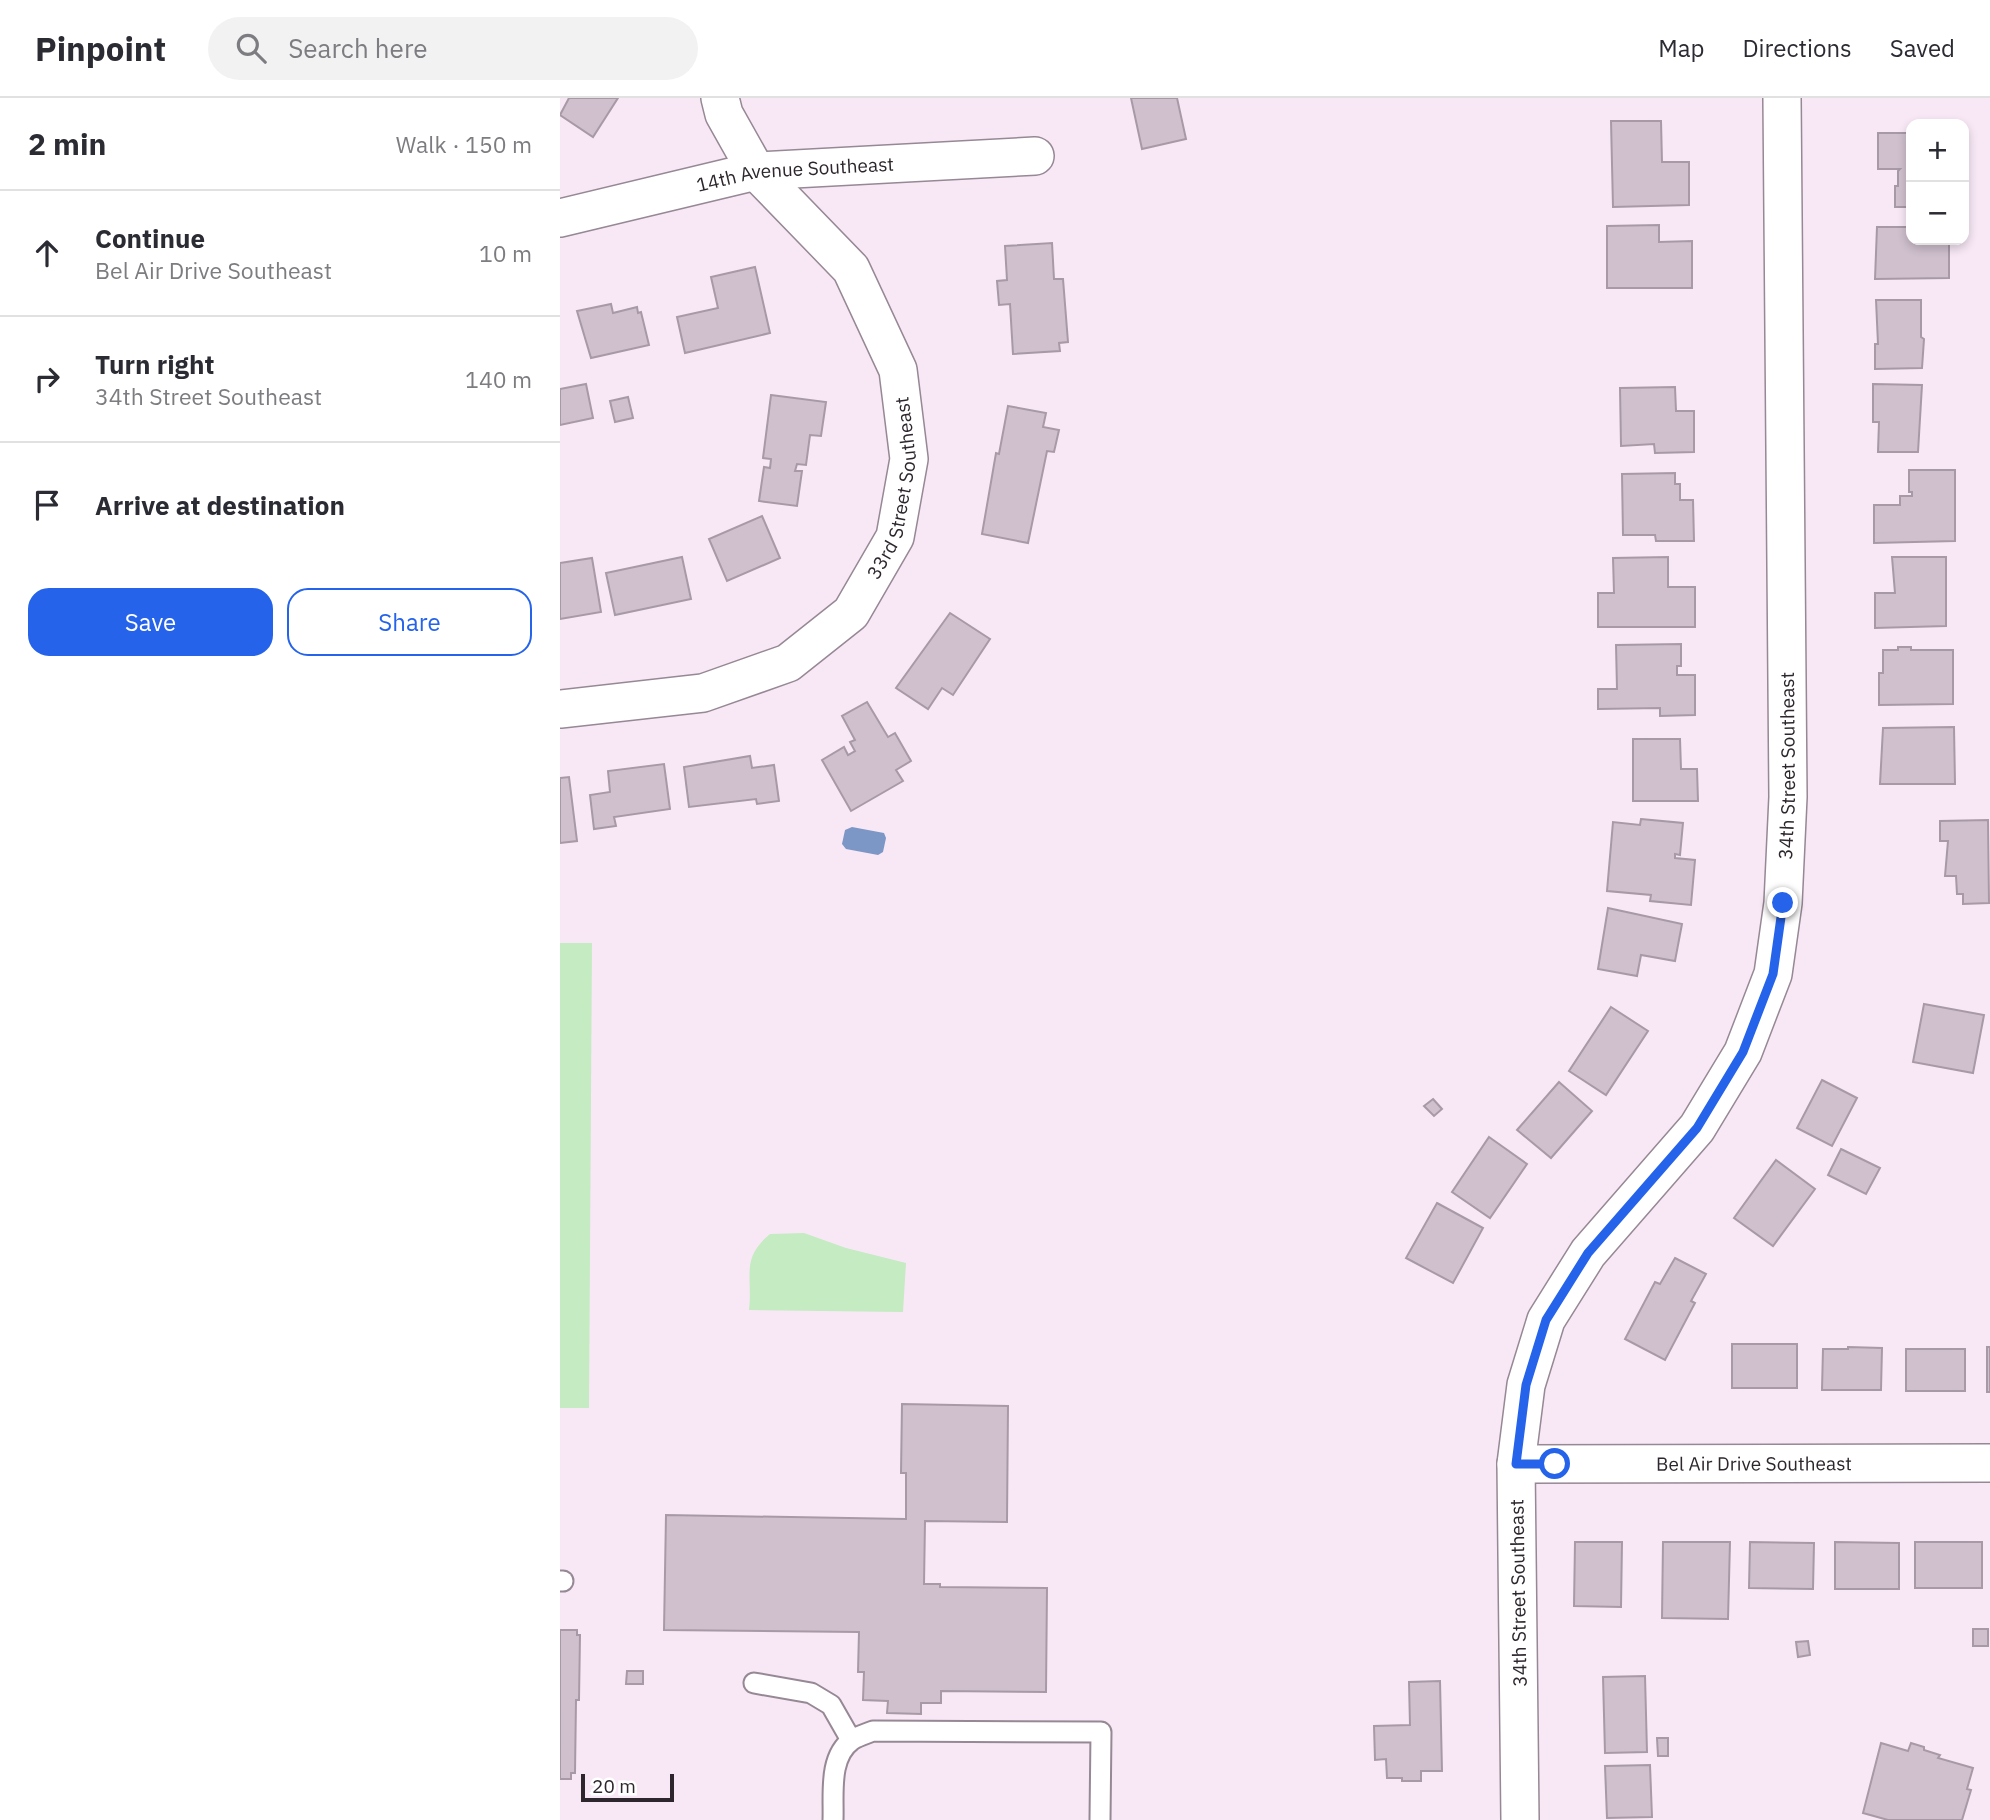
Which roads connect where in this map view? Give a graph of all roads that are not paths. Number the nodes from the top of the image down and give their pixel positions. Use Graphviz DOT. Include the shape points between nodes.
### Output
graph roads {
  1 [pos="720,98"];
  2 [pos="1782,98"];
  3 [pos="1035,156"];
  4 [pos="756,171"];
  5 [pos="560,218"];
  6 [pos="560,709"];
  7 [pos="1516,1464"];
  8 [pos="1990,1464"];
  9 [pos="754,1682"];
  10 [pos="851,1740"];
  11 [pos="833,1820"];
  12 [pos="1100,1820"];
  13 [pos="1520,1820"];
  1 -- 4 [label="street, 33rd Street Southeast"];
  2 -- 7 [label="street, 34th Street Southeast" via="1788,797 1783,903 1773,974 1743,1052 1697,1128 1588,1253 1546,1320 1526,1385"];
  3 -- 4 [label="street, 14th Avenue Southeast"];
  4 -- 5 [label="street, 14th Avenue Southeast"];
  4 -- 6 [label="street, 33rd Street Southeast" via="851,269 898,370 909,459 895,537 851,612 788,663 703,693"];
  7 -- 8 [label="street, Bel Air Drive Southeast"];
  7 -- 13 [label="street, 34th Street Southeast"];
  9 -- 10 [label="lane" via="811,1693 831,1705"];
  10 -- 11 [label="lane" via="835,1769"];
  10 -- 12 [label="lane" via="873,1731 1101,1732"];
}
